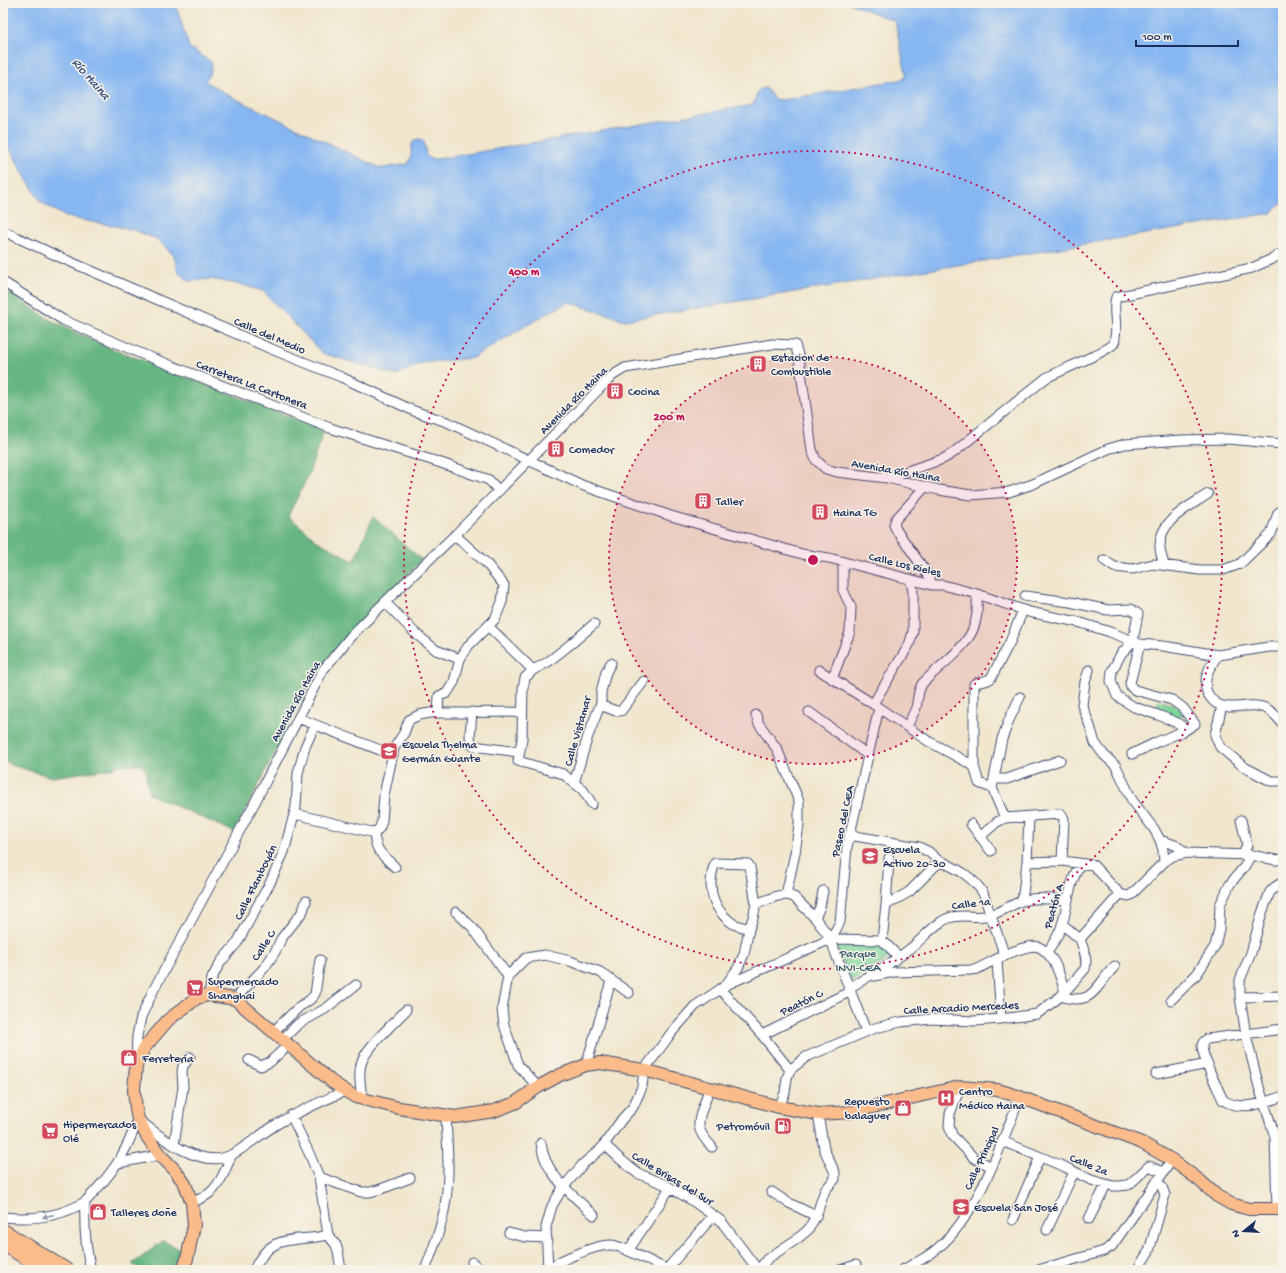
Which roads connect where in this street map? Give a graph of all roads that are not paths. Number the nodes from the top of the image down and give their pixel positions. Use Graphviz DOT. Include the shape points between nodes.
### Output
graph roads {
  1 [pos="3,230"];
  2 [pos="1283,252"];
  3 [pos="4,283"];
  4 [pos="1283,444"];
  5 [pos="529,461"];
  6 [pos="887,478"];
  7 [pos="925,487"];
  8 [pos="499,491"];
  9 [pos="1208,494"];
  10 [pos="1283,509"];
  11 [pos="455,535"];
  12 [pos="1104,560"];
  13 [pos="843,562"];
  14 [pos="1164,565"];
  15 [pos="910,579"];
  16 [pos="932,585"];
  17 [pos="977,594"];
  18 [pos="1025,596"];
  19 [pos="385,602"];
  20 [pos="1023,610"];
  21 [pos="594,624"];
  22 [pos="488,626"];
  23 [pos="1137,642"];
  24 [pos="1283,647"];
  25 [pos="1218,655"];
  26 [pos="460,660"];
  27 [pos="611,663"];
  28 [pos="534,670"];
  29 [pos="819,670"];
  30 [pos="1089,670"];
  31 [pos="832,678"];
  32 [pos="644,681"];
  33 [pos="1020,697"];
  34 [pos="600,705"];
  35 [pos="876,706"];
  36 [pos="1222,706"];
  37 [pos="472,712"];
  38 [pos="522,712"];
  39 [pos="809,712"];
  40 [pos="438,713"];
  41 [pos="756,715"];
  42 [pos="298,718"];
  43 [pos="1283,724"];
  44 [pos="315,725"];
  45 [pos="907,727"];
  46 [pos="1184,731"];
  47 [pos="1132,754"];
  48 [pos="393,755"];
  49 [pos="869,756"];
  50 [pos="518,757"];
  51 [pos="1060,760"];
  52 [pos="974,766"];
  53 [pos="1283,781"];
  54 [pos="574,783"];
  55 [pos="993,783"];
  56 [pos="592,804"];
  57 [pos="294,814"];
  58 [pos="1029,817"];
  59 [pos="1005,818"];
  60 [pos="1241,820"];
  61 [pos="971,824"];
  62 [pos="373,832"];
  63 [pos="849,835"];
  64 [pos="980,837"];
  65 [pos="1160,840"];
  66 [pos="991,851"];
  67 [pos="1187,853"];
  68 [pos="1247,855"];
  69 [pos="889,858"];
  70 [pos="1283,859"];
  71 [pos="1062,861"];
  72 [pos="940,862"];
  73 [pos="1027,862"];
  74 [pos="1164,862"];
  75 [pos="1080,864"];
  76 [pos="395,867"];
  77 [pos="1283,882"];
  78 [pos="823,891"];
  79 [pos="1120,894"];
  80 [pos="786,895"];
  81 [pos="1068,900"];
  82 [pos="306,901"];
  83 [pos="1022,901"];
  84 [pos="756,904"];
  85 [pos="886,904"];
  86 [pos="456,912"];
  87 [pos="991,915"];
  88 [pos="815,918"];
  89 [pos="1062,924"];
  90 [pos="749,929"];
  91 [pos="831,939"];
  92 [pos="1080,939"];
  93 [pos="882,940"];
  94 [pos="1047,952"];
  95 [pos="898,956"];
  96 [pos="1001,958"];
  97 [pos="320,960"];
  98 [pos="1115,966"];
  99 [pos="508,976"];
  100 [pos="868,977"];
  101 [pos="611,981"];
  102 [pos="356,985"];
  103 [pos="722,988"];
  104 [pos="850,990"];
  105 [pos="629,993"];
  106 [pos="1063,994"];
  107 [pos="208,995"];
  108 [pos="1240,996"];
  109 [pos="1283,996"];
  110 [pos="236,999"];
  111 [pos="1171,1000"];
  112 [pos="406,1010"];
  113 [pos="1001,1019"];
  114 [pos="1283,1029"];
  115 [pos="866,1031"];
  116 [pos="1246,1034"];
  117 [pos="762,1035"];
  118 [pos="282,1038"];
  119 [pos="190,1057"];
  120 [pos="249,1060"];
  121 [pos="1208,1064"];
  122 [pos="586,1065"];
  123 [pos="136,1066"];
  124 [pos="644,1070"];
  125 [pos="790,1070"];
  126 [pos="1156,1074"];
  127 [pos="538,1086"];
  128 [pos="960,1087"];
  129 [pos="709,1088"];
  130 [pos="345,1091"];
  131 [pos="1283,1096"];
  132 [pos="1020,1097"];
  133 [pos="362,1099"];
  134 [pos="1265,1103"];
  135 [pos="778,1106"];
  136 [pos="818,1114"];
  137 [pos="291,1115"];
  138 [pos="446,1115"];
  139 [pos="138,1119"];
  140 [pos="1279,1137"];
  141 [pos="1002,1141"];
  142 [pos="541,1143"];
  143 [pos="604,1144"];
  144 [pos="174,1146"];
  145 [pos="712,1147"];
  146 [pos="232,1154"];
  147 [pos="160,1155"];
  148 [pos="1040,1157"];
  149 [pos="1172,1160"];
  150 [pos="118,1163"];
  151 [pos="992,1167"];
  152 [pos="1074,1172"];
  153 [pos="1163,1172"];
  154 [pos="319,1176"];
  155 [pos="410,1178"];
  156 [pos="1157,1181"];
  157 [pos="1106,1185"];
  158 [pos="564,1186"];
  159 [pos="670,1188"];
  160 [pos="772,1192"];
  161 [pos="85,1202"];
  162 [pos="192,1203"];
  163 [pos="1280,1209"];
  164 [pos="594,1215"];
  165 [pos="713,1216"];
  166 [pos="816,1216"];
  167 [pos="3,1217"];
  168 [pos="1089,1219"];
  169 [pos="1013,1220"];
  170 [pos="1047,1230"];
  171 [pos="3,1231"];
  172 [pos="509,1233"];
  173 [pos="328,1235"];
  174 [pos="547,1238"];
  175 [pos="3,1243"];
  176 [pos="628,1251"];
  177 [pos="472,1262"];
  178 [pos="856,1265"];
  179 [pos="551,1269"];
  180 [pos="45,1270"];
  181 [pos="66,1270"];
  182 [pos="91,1270"];
  183 [pos="183,1270"];
  184 [pos="254,1270"];
  185 [pos="341,1270"];
  186 [pos="425,1270"];
  187 [pos="480,1270"];
  188 [pos="667,1270"];
  189 [pos="759,1270"];
  190 [pos="840,1270"];
  191 [pos="902,1270"];
  192 [pos="1038,1270"];
  193 [pos="1137,1270"];
  1 -- 5 [label="street, Calle del Medio" via="414,411 447,422"];
  2 -- 6 [label="street" via="1252,268 1116,297 1114,344 1046,378 943,459"];
  3 -- 8 [label="street, Carretera La Cartonera" via="63,320 142,354 330,428 489,480"];
  4 -- 7 [label="street, Avenida Río Haina" via="1228,439 1125,444 1009,492 972,495"];
  5 -- 6 [label="street, Avenida Río Haina" via="612,376 625,368 784,344 795,345 799,358 812,450 816,460 826,469 837,472"];
  5 -- 8 [label="street, Avenida Río Haina"];
  5 -- 13 [label="street, Calle Los Rieles" via="584,486 671,516 802,554"];
  6 -- 7 [label="street, Avenida Río Haina"];
  7 -- 16 [label="street" via="896,519 894,525 929,576"];
  8 -- 11 [label="street, Avenida Río Haina"];
  9 -- 14 [label="street" via="1169,521 1161,538 1160,548"];
  10 -- 14 [label="street" via="1278,513 1271,534 1240,564 1223,570"];
  11 -- 19 [label="street, Avenida Río Haina"];
  11 -- 22 [label="street" via="486,563 504,585 502,602 495,619"];
  12 -- 14 [label="street" via="1114,566 1133,569 1153,564"];
  13 -- 15 [label="street, Calle Los Rieles"];
  13 -- 31 [label="street" via="842,590 851,607 850,632"];
  15 -- 16 [label="street, Calle Los Rieles"];
  15 -- 35 [label="street, Paseo del CEA" via="913,591 913,632 909,645"];
  16 -- 17 [label="street, Calle Los Rieles" via="943,585"];
  17 -- 20 [label="street, Calle Los Rieles"];
  17 -- 45 [label="street" via="974,627 958,651 922,684 916,708"];
  18 -- 23 [label="street" via="1108,610 1131,609 1138,614"];
  19 -- 26 [label="street" via="425,642 436,650"];
  19 -- 42 [label="street, Avenida Río Haina" via="351,636 323,670"];
  20 -- 23 [label="street, Calle Los Rieles" via="1078,622"];
  20 -- 52 [label="street" via="991,678 989,681 974,684"];
  21 -- 28 [label="street" via="562,652"];
  22 -- 26 [label="street" via="469,645"];
  22 -- 28 [label="street"];
  23 -- 25 [label="street, Calle Los Rieles"];
  23 -- 46 [label="street" via="1131,688 1172,700 1183,708 1195,724"];
  23 -- 46 [label="street" via="1122,654 1112,671 1111,680 1117,696 1134,708 1180,724"];
  24 -- 25 [label="street, Calle Los Rieles"];
  25 -- 36 [label="street" via="1205,680 1206,692 1213,702"];
  26 -- 40 [label="street" via="454,682 439,696"];
  27 -- 34 [label="street, Calle Vistamar" via="606,672"];
  28 -- 38 [label="street" via="525,678"];
  29 -- 31 [label="street"];
  30 -- 65 [label="street" via="1082,705 1095,743 1116,766 1132,800"];
  31 -- 35 [label="street"];
  32 -- 34 [label="street" via="621,711"];
  33 -- 55 [label="street" via="1002,739"];
  34 -- 54 [label="street, Calle Vistamar"];
  35 -- 45 [label="street"];
  35 -- 49 [label="street, Paseo del CEA"];
  36 -- 43 [label="street" via="1252,705 1267,709"];
  36 -- 53 [label="street" via="1214,735 1220,747 1244,767 1271,780"];
  37 -- 38 [label="street"];
  37 -- 40 [label="street"];
  37 -- 50 [label="street" via="472,745"];
  38 -- 50 [label="street" via="522,738"];
  39 -- 49 [label="street"];
  40 -- 48 [label="street" via="419,715 409,720 394,748"];
  41 -- 80 [label="street" via="759,724 777,749 799,801 799,825"];
  42 -- 44 [label="street"];
  42 -- 123 [label="street, Avenida Río Haina" via="153,991 139,1024"];
  44 -- 48 [label="street"];
  44 -- 57 [label="street, Calle Flamboyán" via="298,772"];
  45 -- 52 [label="street"];
  46 -- 47 [label="street"];
  48 -- 62 [label="street" via="384,795 382,821 377,831"];
  49 -- 63 [label="street, Paseo del CEA"];
  50 -- 54 [label="street" via="563,774"];
  51 -- 55 [label="street"];
  52 -- 55 [label="street" via="979,783"];
  54 -- 56 [label="street" via="583,790"];
  55 -- 59 [label="street"];
  57 -- 62 [label="street"];
  57 -- 107 [label="street, Calle Flamboyán" via="284,852 270,883 237,943 220,963 212,978"];
  58 -- 59 [label="street"];
  58 -- 71 [label="street" via="1062,815"];
  58 -- 73 [label="street"];
  59 -- 64 [label="street"];
  60 -- 68 [label="street"];
  61 -- 64 [label="street"];
  62 -- 76 [label="street" via="376,847"];
  63 -- 72 [label="street" via="919,847"];
  63 -- 91 [label="street, Paseo del CEA" via="840,922"];
  64 -- 66 [label="street"];
  65 -- 67 [label="street" via="1175,845"];
  65 -- 74 [label="street"];
  67 -- 68 [label="street"];
  67 -- 74 [label="street" via="1173,856"];
  68 -- 70 [label="street"];
  68 -- 111 [label="street" via="1244,867 1230,884 1220,905 1215,946 1197,974"];
  69 -- 85 [label="street"];
  71 -- 73 [label="street"];
  71 -- 75 [label="street"];
  72 -- 85 [label="street" via="909,892"];
  72 -- 87 [label="street" via="969,876 978,884"];
  73 -- 83 [label="street"];
  74 -- 79 [label="street" via="1131,895"];
  75 -- 79 [label="street" via="1093,866"];
  75 -- 81 [label="street, Peatón A"];
  77 -- 108 [label="street" via="1270,892 1262,913 1251,953 1241,976"];
  78 -- 88 [label="street"];
  79 -- 92 [label="street"];
  80 -- 84 [label="street"];
  80 -- 88 [label="street" via="794,897"];
  81 -- 83 [label="street, Calle 1a"];
  81 -- 89 [label="street, Peatón A"];
  82 -- 110 [label="street, Calle C" via="303,911 281,939 265,967"];
  83 -- 87 [label="street, Calle 1a"];
  84 -- 90 [label="street"];
  84 -- 90 [label="street" via="748,864 715,863 710,891 714,901 732,924"];
  85 -- 93 [label="street"];
  86 -- 99 [label="street" via="472,927"];
  87 -- 95 [label="street, Calle 1a" via="949,918"];
  87 -- 96 [label="street"];
  88 -- 91 [label="street"];
  89 -- 92 [label="street"];
  89 -- 94 [label="street, Peatón A"];
  90 -- 103 [label="street" via="738,968"];
  91 -- 93 [label="street"];
  91 -- 103 [label="street"];
  91 -- 104 [label="street"];
  92 -- 106 [label="street, Calle Arcadio Mercedes" via="1087,964"];
  93 -- 95 [label="street"];
  94 -- 96 [label="street" via="1032,946"];
  94 -- 106 [label="street" via="1055,963"];
  95 -- 100 [label="street, Calle 1a"];
  96 -- 100 [label="street" via="970,970 894,972"];
  96 -- 113 [label="street"];
  97 -- 118 [label="street" via="314,996 300,1006"];
  98 -- 106 [label="street" via="1096,992 1083,1000 1071,999"];
  99 -- 101 [label="street" via="526,958 545,955 600,972"];
  99 -- 127 [label="street" via="502,1009 504,1025 518,1065"];
  100 -- 104 [label="street, Calle 1a"];
  101 -- 105 [label="street"];
  101 -- 122 [label="street"];
  102 -- 118 [label="street" via="325,1009 298,1024"];
  103 -- 117 [label="street"];
  103 -- 124 [label="street" via="695,1006"];
  104 -- 115 [label="street"];
  104 -- 117 [label="street, Peatón C"];
  106 -- 113 [label="street, Calle Arcadio Mercedes" via="1037,1014"];
  107 -- 110 [label="main road"];
  107 -- 123 [label="main road" via="197,998 168,1020 144,1048"];
  108 -- 109 [label="street"];
  108 -- 116 [label="street"];
  110 -- 118 [label="main road"];
  112 -- 133 [label="street" via="363,1059 360,1077"];
  113 -- 115 [label="street, Calle Arcadio Mercedes" via="932,1019 900,1022"];
  114 -- 116 [label="street"];
  115 -- 125 [label="street, Calle Arcadio Mercedes" via="806,1057"];
  116 -- 121 [label="street" via="1207,1039 1202,1045"];
  116 -- 134 [label="street"];
  117 -- 125 [label="street"];
  118 -- 120 [label="street" via="270,1062 261,1066"];
  118 -- 130 [label="main road"];
  119 -- 144 [label="street" via="183,1066 183,1087"];
  121 -- 126 [label="street"];
  121 -- 134 [label="street" via="1223,1100 1242,1107"];
  122 -- 124 [label="main road" via="600,1062"];
  122 -- 127 [label="main road" via="560,1074"];
  123 -- 139 [label="main road" via="134,1090"];
  124 -- 129 [label="main road"];
  124 -- 143 [label="street" via="642,1087 633,1107"];
  125 -- 135 [label="street" via="785,1093"];
  127 -- 138 [label="main road" via="515,1103 494,1111 455,1117"];
  128 -- 132 [label="main road" via="998,1090"];
  128 -- 136 [label="main road" via="852,1112"];
  128 -- 151 [label="street" via="950,1114 949,1126 952,1135 974,1158"];
  129 -- 135 [label="main road"];
  129 -- 145 [label="street" via="699,1125 704,1138"];
  130 -- 133 [label="main road"];
  130 -- 137 [label="street"];
  131 -- 134 [label="street"];
  132 -- 141 [label="street, Calle Principal"];
  132 -- 149 [label="main road" via="1142,1142"];
  133 -- 138 [label="main road"];
  134 -- 140 [label="street"];
  135 -- 136 [label="main road"];
  136 -- 166 [label="street" via="824,1148 835,1173 835,1179 825,1190"];
  137 -- 146 [label="street"];
  137 -- 154 [label="street"];
  138 -- 186 [label="street" via="446,1199"];
  139 -- 144 [label="street"];
  139 -- 147 [label="main road"];
  139 -- 150 [label="street"];
  140 -- 163 [label="street"];
  141 -- 148 [label="street, Calle 2a"];
  141 -- 151 [label="street, Calle Principal"];
  142 -- 158 [label="street" via="548,1168"];
  143 -- 158 [label="street"];
  143 -- 159 [label="street, Calle Brisas del Sur" via="637,1173"];
  144 -- 146 [label="street" via="209,1159"];
  146 -- 162 [label="street" via="213,1189 208,1195"];
  147 -- 150 [label="street"];
  147 -- 162 [label="main road" via="186,1184"];
  148 -- 152 [label="street, Calle 2a"];
  148 -- 169 [label="street"];
  149 -- 153 [label="street"];
  149 -- 163 [label="main road" via="1231,1204 1249,1209"];
  150 -- 161 [label="street"];
  151 -- 191 [label="street, Calle Principal" via="969,1211 955,1230 938,1248"];
  152 -- 157 [label="street, Calle 2a"];
  152 -- 170 [label="street"];
  153 -- 156 [label="street"];
  153 -- 157 [label="street, Calle 2a" via="1149,1166 1128,1184"];
  154 -- 155 [label="street" via="362,1192 381,1189"];
  154 -- 173 [label="street"];
  156 -- 192 [label="street" via="1112,1246 1104,1251"];
  156 -- 193 [label="street" via="1165,1196 1149,1251"];
  157 -- 168 [label="street"];
  158 -- 164 [label="street"];
  158 -- 174 [label="street" via="552,1206 546,1227"];
  159 -- 165 [label="street, Calle Brisas del Sur"];
  159 -- 176 [label="street"];
  160 -- 166 [label="street"];
  161 -- 167 [label="street, one-way" via="48,1216"];
  161 -- 182 [label="street" via="85,1242"];
  162 -- 183 [label="main road" via="194,1224"];
  165 -- 188 [label="street"];
  165 -- 189 [label="street, Calle Brisas del Sur" via="721,1221"];
  166 -- 189 [label="street" via="808,1230 767,1259"];
  171 -- 181 [label="highway"];
  172 -- 174 [label="street"];
  173 -- 184 [label="street" via="279,1242 264,1252"];
  173 -- 185 [label="street" via="338,1250"];
  174 -- 179 [label="street"];
  175 -- 180 [label="highway"];
  176 -- 179 [label="street" via="608,1244 561,1261"];
  176 -- 188 [label="street"];
  177 -- 187 [label="street"];
  178 -- 190 [label="street"];
}
